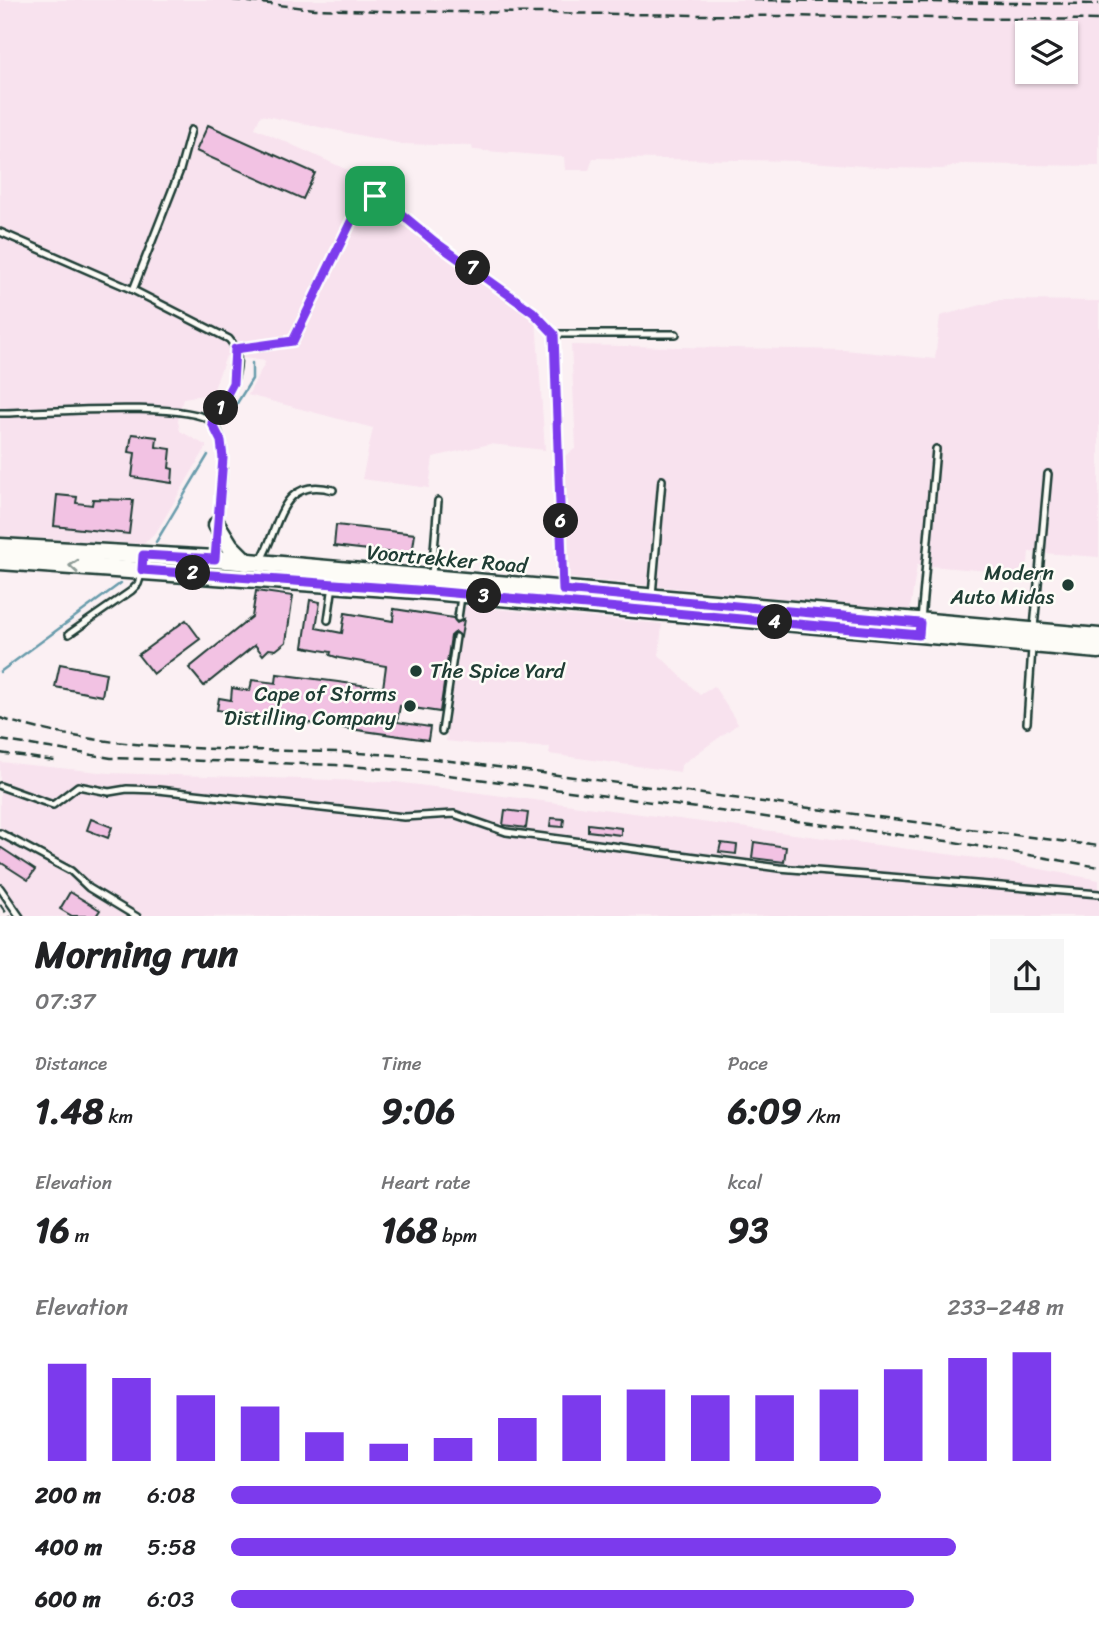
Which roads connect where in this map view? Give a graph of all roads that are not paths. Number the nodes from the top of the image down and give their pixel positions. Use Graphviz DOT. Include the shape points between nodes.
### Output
graph roads {
  1 [pos="191,130"];
  2 [pos="0,232"];
  3 [pos="133,290"];
  4 [pos="554,334"];
  5 [pos="676,334"];
  6 [pos="235,349"];
  7 [pos="0,414"];
  8 [pos="212,423"];
  9 [pos="936,449"];
  10 [pos="1048,474"];
  11 [pos="662,480"];
  12 [pos="332,491"];
  13 [pos="438,501"];
  14 [pos="217,525"];
  15 [pos="0,547"];
  16 [pos="0,561"];
  17 [pos="253,562"];
  18 [pos="143,563"];
  19 [pos="214,567"];
  20 [pos="334,577"];
  21 [pos="431,585"];
  22 [pos="462,594"];
  23 [pos="564,597"];
  24 [pos="651,604"];
  25 [pos="458,618"];
  26 [pos="328,620"];
  27 [pos="920,629"];
  28 [pos="69,634"];
  29 [pos="456,636"];
  30 [pos="1099,637"];
  31 [pos="1033,638"];
  32 [pos="1099,650"];
  33 [pos="1027,723"];
  34 [pos="442,731"];
  35 [pos="0,786"];
  36 [pos="0,833"];
  37 [pos="0,888"];
  38 [pos="1099,894"];
  39 [pos="20,916"];
  40 [pos="137,916"];
  1 -- 3 [label="lane"];
  2 -- 3 [label="lane"];
  3 -- 6 [label="lane" via="224,336"];
  4 -- 5 [label="lane"];
  4 -- 6 [label="lane" via="533,312 375,196 361,201 293,341"];
  4 -- 23 [label="lane"];
  6 -- 8 [label="lane" via="233,383"];
  7 -- 8 [label="lane" via="165,410"];
  8 -- 14 [label="lane" via="222,449"];
  9 -- 27 [label="lane"];
  10 -- 31 [label="lane"];
  11 -- 24 [label="lane"];
  12 -- 17 [label="lane" via="319,487 299,490 287,502 272,542"];
  13 -- 21 [label="lane"];
  14 -- 17 [label="main road" via="230,546"];
  14 -- 19 [label="lane"];
  15 -- 18 [label="main road, Voortrekker Road"];
  18 -- 16 [label="main road, Voortrekker Road, one-way"];
  17 -- 19 [label="main road, Voortrekker Road"];
  17 -- 20 [label="main road, Voortrekker Road"];
  18 -- 19 [label="main road, Voortrekker Road"];
  18 -- 28 [label="lane" via="138,584 131,591"];
  19 -- 20 [label="main road, Voortrekker Road"];
  20 -- 21 [label="main road, Voortrekker Road"];
  20 -- 26 [label="lane"];
  21 -- 22 [label="main road, Voortrekker Road"];
  21 -- 23 [label="main road, Voortrekker Road"];
  22 -- 23 [label="main road, Voortrekker Road"];
  22 -- 25 [label="lane"];
  23 -- 24 [label="main road, Voortrekker Road"];
  24 -- 27 [label="main road, Voortrekker Road"];
  27 -- 31 [label="main road, Voortrekker Road"];
  29 -- 34 [label="lane"];
  30 -- 31 [label="main road, Voortrekker Road"];
  31 -- 32 [label="main road, Voortrekker Road"];
  31 -- 33 [label="lane"];
  35 -- 38 [label="lane" via="53,806 78,786 110,792 158,790 397,816 454,814 506,832 779,867"];
  36 -- 40 [label="lane" via="64,867 89,888"];
  37 -- 39 [label="lane"];
}
